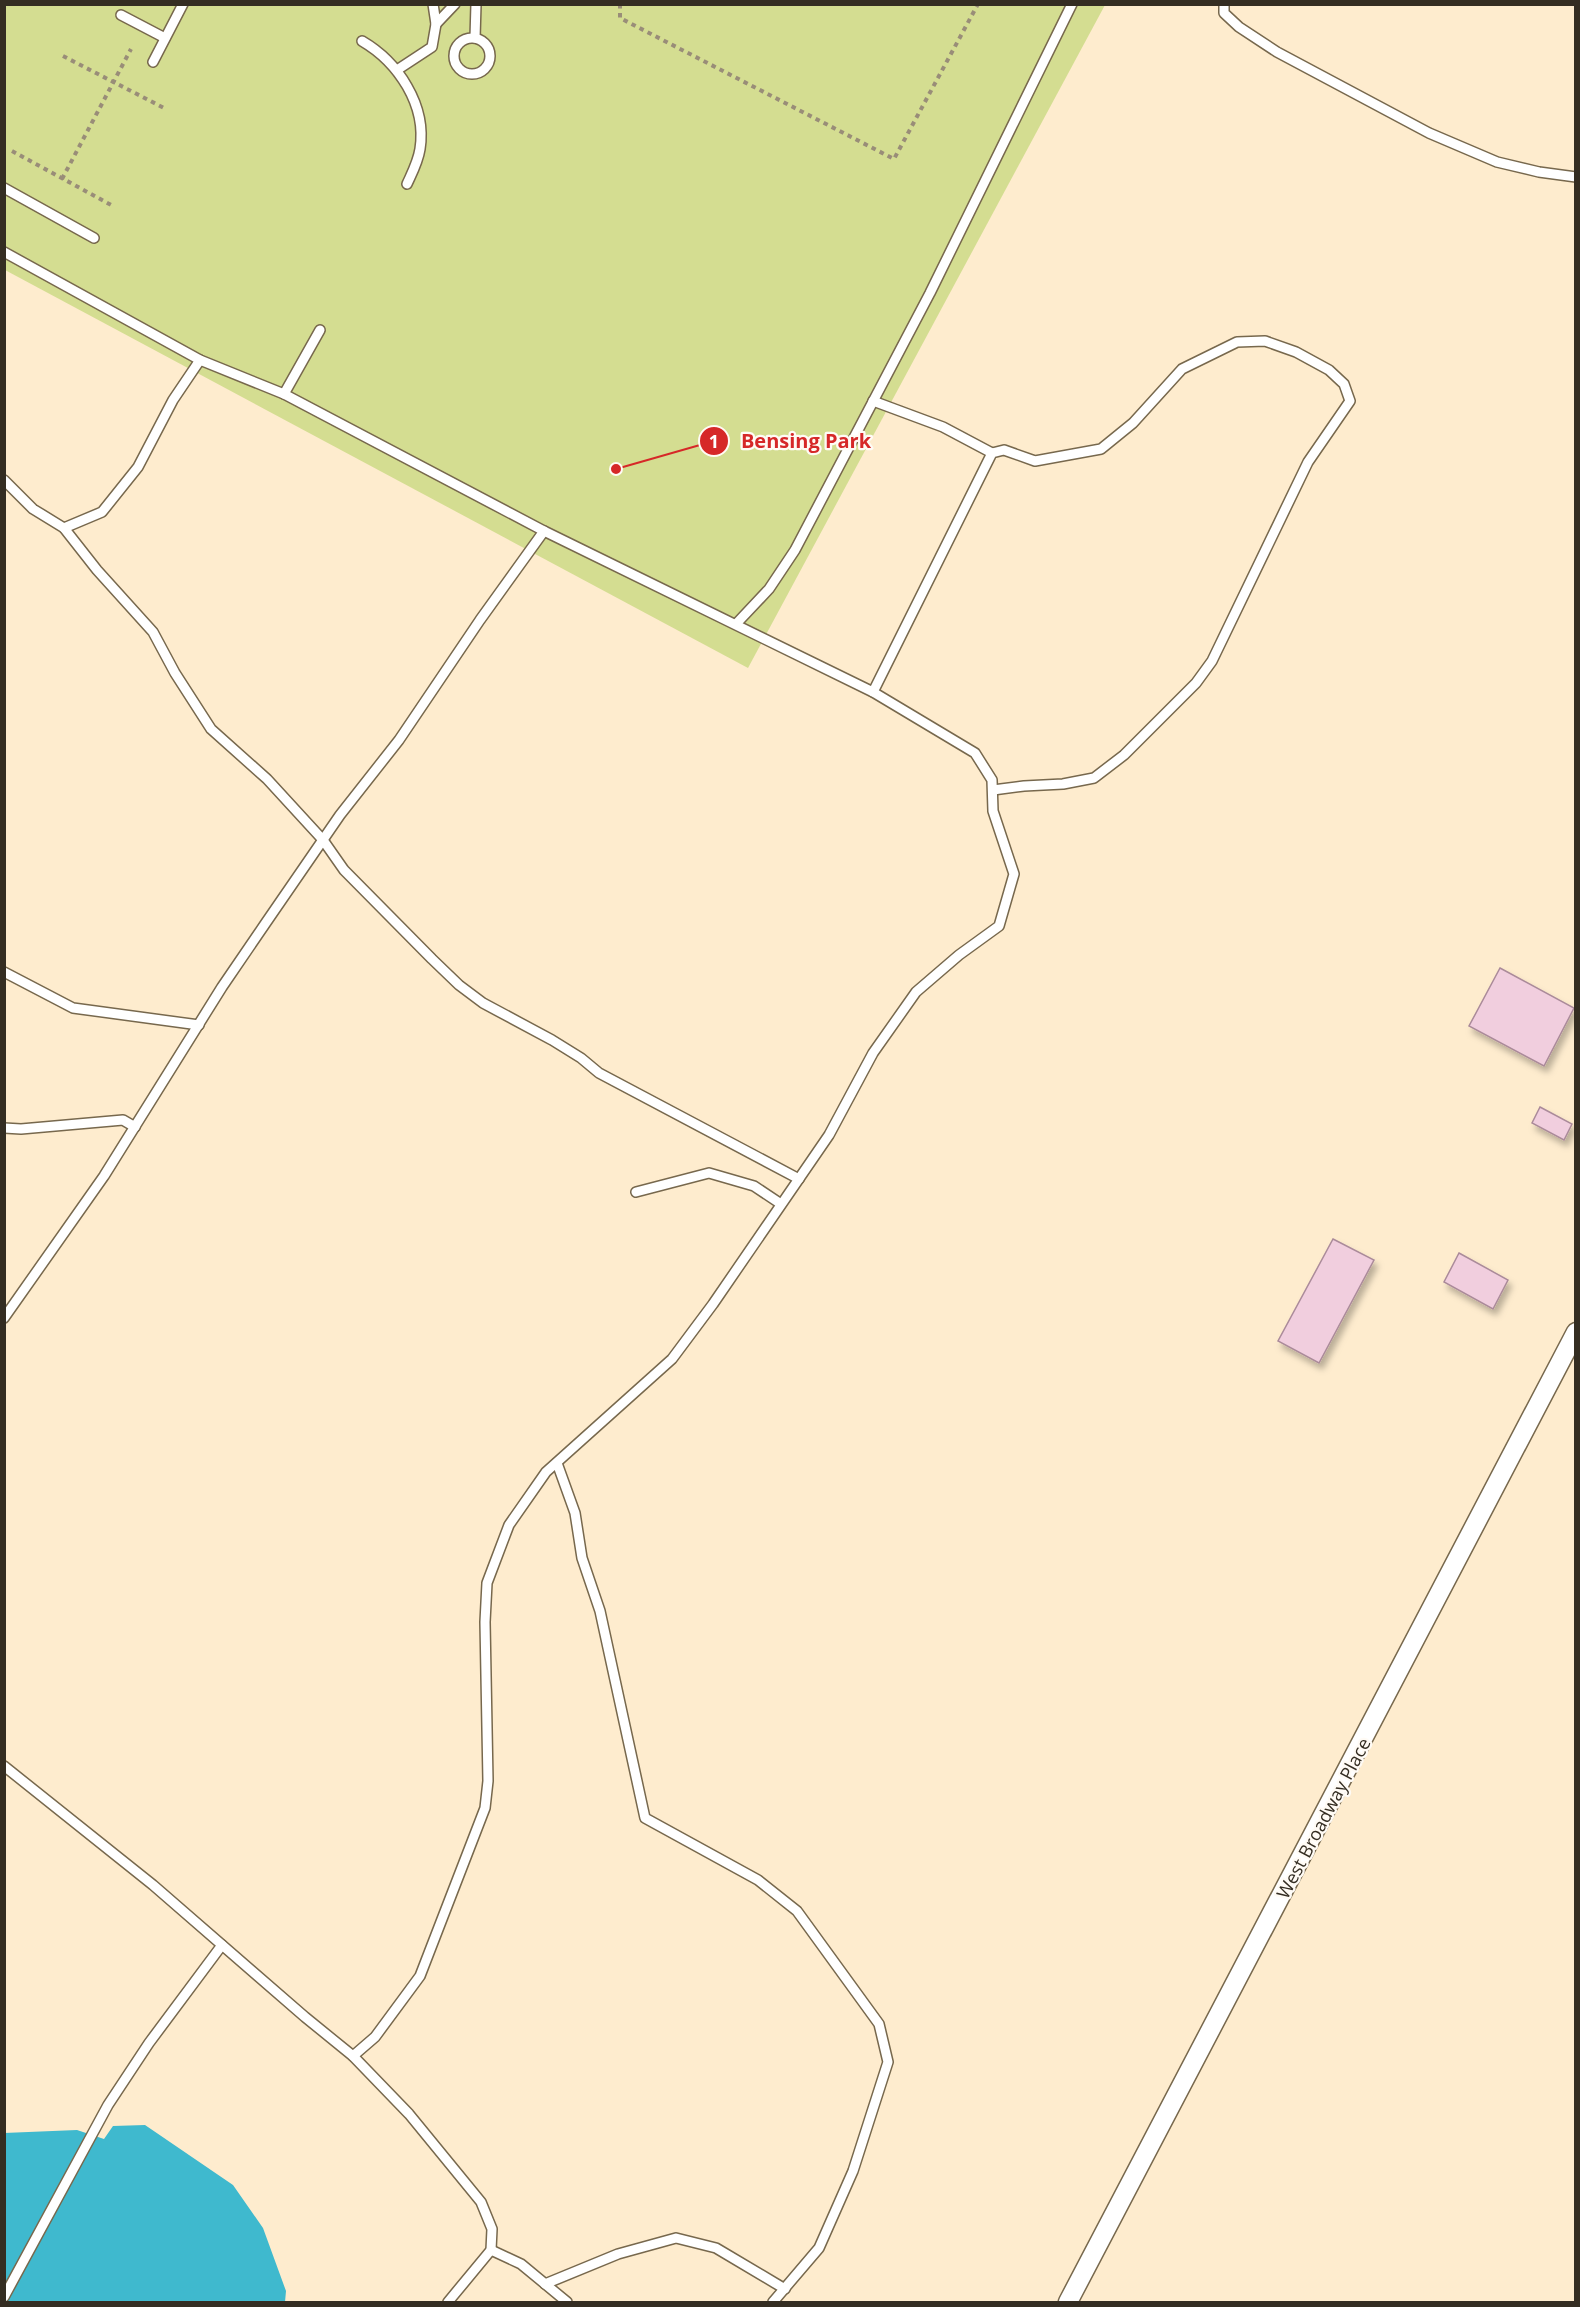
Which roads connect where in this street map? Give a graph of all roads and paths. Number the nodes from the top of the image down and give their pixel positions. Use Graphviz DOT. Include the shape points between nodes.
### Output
graph roads {
  1 [pos="183,4"];
  2 [pos="433,4"];
  3 [pos="455,4"];
  4 [pos="476,4"];
  5 [pos="620,4"];
  6 [pos="978,4"];
  7 [pos="1071,4"];
  8 [pos="1224,4"];
  9 [pos="121,15"];
  10 [pos="436,24"];
  11 [pos="165,38"];
  12 [pos="475,38"];
  13 [pos="362,40"];
  14 [pos="131,49"];
  15 [pos="63,56"];
  16 [pos="153,62"];
  17 [pos="397,70"];
  18 [pos="114,82"];
  19 [pos="164,108"];
  20 [pos="12,151"];
  21 [pos="1575,177"];
  22 [pos="62,179"];
  23 [pos="407,184"];
  24 [pos="4,188"];
  25 [pos="113,206"];
  26 [pos="94,238"];
  27 [pos="4,252"];
  28 [pos="320,330"];
  29 [pos="200,360"];
  30 [pos="284,394"];
  31 [pos="873,401"];
  32 [pos="992,453"];
  33 [pos="4,480"];
  34 [pos="64,528"];
  35 [pos="544,531"];
  36 [pos="735,624"];
  37 [pos="873,692"];
  38 [pos="993,790"];
  39 [pos="323,840"];
  40 [pos="4,972"];
  41 [pos="199,1025"];
  42 [pos="135,1126"];
  43 [pos="4,1128"];
  44 [pos="798,1179"];
  45 [pos="636,1192"];
  46 [pos="781,1204"];
  47 [pos="4,1318"];
  48 [pos="1575,1332"];
  49 [pos="557,1463"];
  50 [pos="4,1766"];
  51 [pos="222,1945"];
  52 [pos="353,2056"];
  53 [pos="491,2250"];
  54 [pos="545,2284"];
  55 [pos="785,2289"];
  56 [pos="4,2297"];
  57 [pos="448,2302"];
  58 [pos="567,2302"];
  59 [pos="773,2302"];
  60 [pos="1068,2302"];
  1 -- 11 [label="lane"];
  2 -- 10 [label="lane"];
  3 -- 10 [label="lane"];
  4 -- 12 [label="lane"];
  5 -- 6 [label="path" via="620,18 894,159"];
  7 -- 31 [label="lane"];
  8 -- 21 [label="lane" via="1224,14 1277,52 1429,133 1497,162"];
  9 -- 11 [label="lane"];
  10 -- 17 [label="lane" via="432,47"];
  11 -- 16 [label="lane"];
  12 -- 12 [label="lane" via="463,40 454,55 457,66 472,74 483,70 490,60 486,43"];
  13 -- 17 [label="lane" via="380,51"];
  14 -- 18 [label="path"];
  15 -- 18 [label="path"];
  17 -- 23 [label="lane" via="410,92 420,129 420,148"];
  18 -- 19 [label="path"];
  18 -- 22 [label="path"];
  20 -- 22 [label="path"];
  22 -- 25 [label="path"];
  24 -- 26 [label="lane"];
  27 -- 29 [label="lane"];
  28 -- 30 [label="lane"];
  29 -- 30 [label="lane"];
  29 -- 34 [label="lane" via="173,400 138,467 102,512"];
  30 -- 35 [label="lane"];
  31 -- 32 [label="lane" via="943,427"];
  31 -- 36 [label="lane" via="795,550 769,589"];
  32 -- 37 [label="lane"];
  32 -- 38 [label="lane" via="1004,450 1035,461 1101,449 1132,423 1182,369 1237,342 1265,341 1296,352 1329,370 1344,384 1350,401 1308,462 1212,661 1196,683 1124,756 1094,778"];
  33 -- 34 [label="lane" via="33,510"];
  34 -- 39 [label="lane" via="153,632 212,729 267,779"];
  35 -- 36 [label="lane"];
  35 -- 39 [label="lane" via="399,740"];
  36 -- 37 [label="lane"];
  37 -- 38 [label="lane" via="975,753 992,780"];
  38 -- 44 [label="lane" via="993,811 1014,874 999,926 915,992 873,1053 829,1135"];
  39 -- 41 [label="lane"];
  39 -- 44 [label="lane" via="344,870 483,1003 552,1040 599,1073"];
  40 -- 41 [label="lane" via="73,1008"];
  41 -- 42 [label="lane"];
  42 -- 43 [label="lane" via="123,1120"];
  42 -- 47 [label="lane"];
  44 -- 46 [label="lane"];
  45 -- 46 [label="lane" via="709,1173 754,1186"];
  46 -- 49 [label="lane" via="672,1359"];
  48 -- 60 [label="street, West Broadway Place"];
  49 -- 52 [label="lane" via="546,1472 509,1525 487,1583 485,1808 420,1976 375,2037"];
  49 -- 55 [label="lane" via="575,1513 582,1558 600,1611 645,1818 758,1881 797,1911 879,2024 888,2062 853,2171 819,2248"];
  50 -- 51 [label="lane"];
  51 -- 52 [label="lane"];
  51 -- 56 [label="lane" via="108,2105"];
  52 -- 53 [label="lane" via="409,2114 481,2202 492,2229"];
  53 -- 54 [label="lane" via="521,2264"];
  53 -- 57 [label="lane"];
  54 -- 55 [label="lane" via="618,2254 676,2238 716,2248"];
  54 -- 58 [label="lane"];
  55 -- 59 [label="lane"];
}
